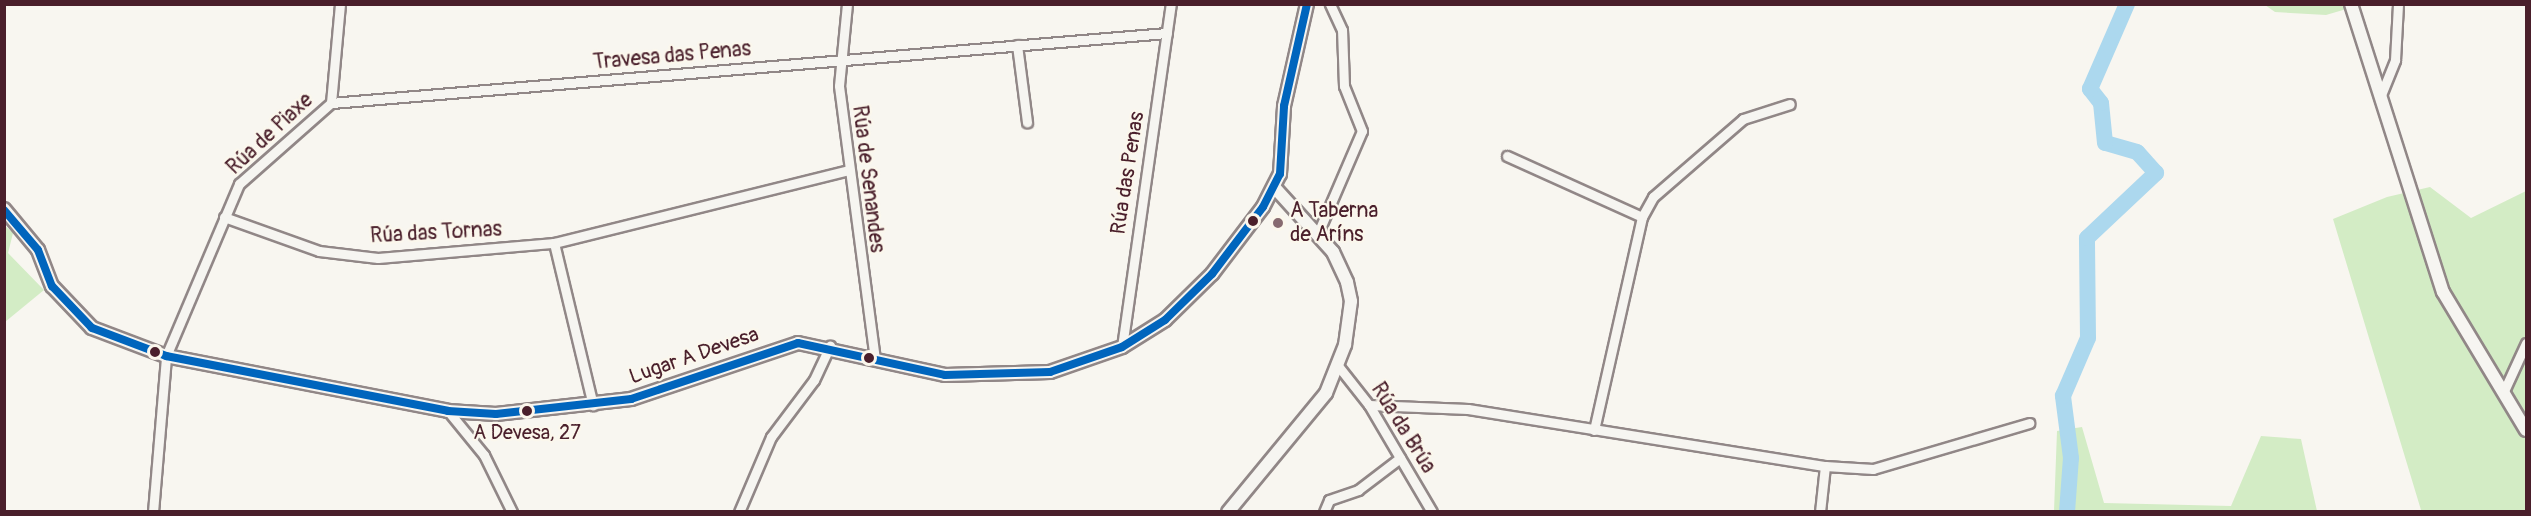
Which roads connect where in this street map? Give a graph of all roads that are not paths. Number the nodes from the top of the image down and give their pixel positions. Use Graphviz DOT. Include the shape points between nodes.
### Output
graph roads {
  1 [pos="340,4"];
  2 [pos="847,4"];
  3 [pos="1171,4"];
  4 [pos="1307,4"];
  5 [pos="1330,4"];
  6 [pos="2351,4"];
  7 [pos="2397,4"];
  8 [pos="1167,33"];
  9 [pos="1017,45"];
  10 [pos="840,59"];
  11 [pos="2380,95"];
  12 [pos="331,103"];
  13 [pos="1790,104"];
  14 [pos="1027,122"];
  15 [pos="1507,156"];
  16 [pos="849,170"];
  17 [pos="1275,188"];
  18 [pos="4,209"];
  19 [pos="224,217"];
  20 [pos="1641,217"];
  21 [pos="1318,233"];
  22 [pos="554,243"];
  23 [pos="2526,343"];
  24 [pos="830,346"];
  25 [pos="1122,346"];
  26 [pos="166,356"];
  27 [pos="875,358"];
  28 [pos="1339,367"];
  29 [pos="2503,393"];
  30 [pos="593,405"];
  31 [pos="1369,405"];
  32 [pos="448,411"];
  33 [pos="2029,423"];
  34 [pos="1594,430"];
  35 [pos="2526,430"];
  36 [pos="1400,458"];
  37 [pos="1825,466"];
  38 [pos="153,512"];
  39 [pos="512,512"];
  40 [pos="739,512"];
  41 [pos="1227,512"];
  42 [pos="1324,512"];
  43 [pos="1432,512"];
  44 [pos="1820,512"];
  1 -- 12 [label="street, Rúa de Piaxe"];
  2 -- 10 [label="street, Rúa de Senandes"];
  3 -- 8 [label="street, Rúa das Penas"];
  4 -- 17 [label="street" via="1284,106"];
  5 -- 21 [label="street" via="1342,30 1344,86 1362,131"];
  6 -- 11 [label="street"];
  7 -- 11 [label="street" via="2395,60"];
  8 -- 9 [label="street, Travesa das Penas"];
  8 -- 25 [label="street, Rúa das Penas"];
  9 -- 10 [label="street, Travesa das Penas"];
  9 -- 14 [label="street"];
  10 -- 12 [label="street, Travesa das Penas"];
  10 -- 16 [label="street, Rúa de Senandes"];
  11 -- 29 [label="street" via="2443,292"];
  12 -- 19 [label="street, Rúa de Piaxe" via="239,184"];
  13 -- 20 [label="street" via="1743,119 1670,180"];
  15 -- 20 [label="street"];
  16 -- 22 [label="street, Rúa das Tornas"];
  16 -- 27 [label="street, Rúa de Senandes"];
  17 -- 21 [label="street"];
  17 -- 25 [label="street, Lugar A Devesa" via="1212,274 1154,328"];
  18 -- 26 [label="street, Lugar A Devesa" via="38,250 52,286 92,328"];
  19 -- 22 [label="street, Rúa das Tornas" via="319,251 378,258"];
  19 -- 26 [label="street"];
  20 -- 34 [label="street"];
  21 -- 28 [label="street" via="1333,252 1351,301"];
  22 -- 30 [label="street"];
  23 -- 29 [label="street"];
  24 -- 27 [label="street, Lugar A Devesa"];
  24 -- 30 [label="street, Lugar A Devesa" via="782,346 653,394"];
  24 -- 40 [label="street" via="814,380 771,437"];
  25 -- 27 [label="street, Lugar A Devesa" via="1060,370 1024,375 945,375"];
  26 -- 32 [label="street, Lugar A Devesa"];
  26 -- 38 [label="street"];
  28 -- 31 [label="street, Rúa da Brúa"];
  28 -- 41 [label="street" via="1300,428"];
  29 -- 35 [label="street"];
  30 -- 32 [label="street, Lugar A Devesa" via="496,414"];
  31 -- 34 [label="street" via="1415,402"];
  31 -- 36 [label="street, Rúa da Brúa"];
  32 -- 39 [label="street" via="484,455"];
  33 -- 37 [label="street" via="1873,468"];
  34 -- 37 [label="street"];
  36 -- 42 [label="street" via="1358,490 1329,500"];
  36 -- 43 [label="street, Rúa da Brúa"];
  37 -- 44 [label="street"];
}
